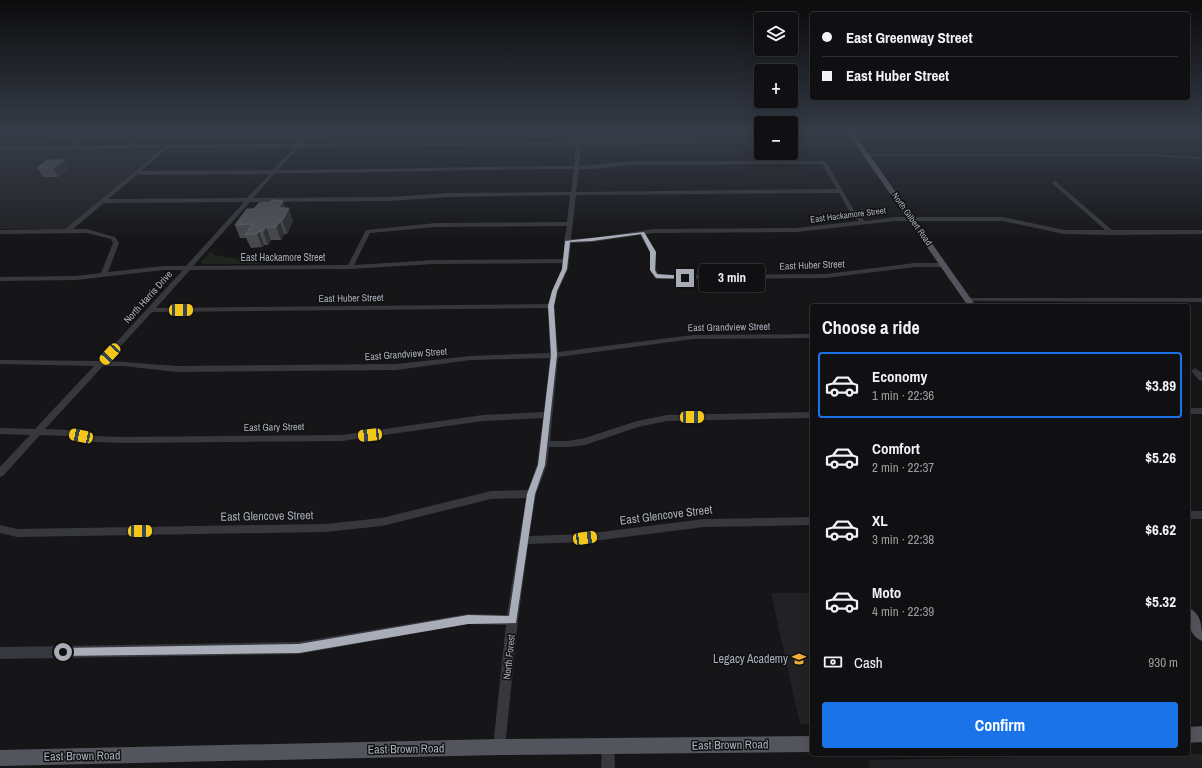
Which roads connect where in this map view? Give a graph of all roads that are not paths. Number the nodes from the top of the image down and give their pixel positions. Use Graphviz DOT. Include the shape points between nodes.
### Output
graph roads {
  1 [pos="141,169"];
  2 [pos="276,169"];
  3 [pos="436,169"];
  4 [pos="577,169"];
  5 [pos="828,169"];
  6 [pos="877,169"];
  7 [pos="273,172"];
  8 [pos="136,173"];
  9 [pos="1055,183"];
  10 [pos="840,191"];
  11 [pos="574,194"];
  12 [pos="249,200"];
  13 [pos="103,201"];
  14 [pos="911,219"];
  15 [pos="862,222"];
  16 [pos="570,224"];
  17 [pos="0,232"];
  18 [pos="66,232"];
  19 [pos="1202,232"];
  20 [pos="642,233"];
  21 [pos="1112,233"];
  22 [pos="567,241"];
  23 [pos="566,261"];
  24 [pos="944,265"];
  25 [pos="187,267"];
  26 [pos="350,267"];
  27 [pos="104,274"];
  28 [pos="0,279"];
  29 [pos="1202,300"];
  30 [pos="970,303"];
  31 [pos="551,306"];
  32 [pos="150,310"];
  33 [pos="810,336"];
  34 [pos="554,355"];
  35 [pos="0,362"];
  36 [pos="99,364"];
  37 [pos="1195,371"];
  38 [pos="1202,378"];
  39 [pos="1190,411"];
  40 [pos="1202,411"];
  41 [pos="547,415"];
  42 [pos="810,415"];
  43 [pos="0,432"];
  44 [pos="36,432"];
  45 [pos="545,444"];
  46 [pos="0,473"];
  47 [pos="531,494"];
  48 [pos="1190,515"];
  49 [pos="1202,515"];
  50 [pos="810,521"];
  51 [pos="0,529"];
  52 [pos="523,540"];
  53 [pos="1190,617"];
  54 [pos="512,620"];
  55 [pos="1202,634"];
  56 [pos="0,653"];
  57 [pos="1190,734"];
  58 [pos="1202,734"];
  59 [pos="810,744"];
  60 [pos="608,746"];
  61 [pos="499,748"];
  62 [pos="0,758"];
  63 [pos="608,768"];
  1 -- 8 [label="street"];
  2 -- 7 [label="street, North Harris Drive"];
  3 -- 7 [label="street"];
  4 -- 11 [label="street, North Forest"];
  5 -- 10 [label="street"];
  6 -- 14 [label="main road, North Gilbert Road"];
  7 -- 8 [label="street"];
  7 -- 12 [label="street, North Harris Drive"];
  8 -- 13 [label="street"];
  9 -- 21 [label="street"];
  10 -- 11 [label="street"];
  10 -- 15 [label="street" via="853,213"];
  11 -- 12 [label="street"];
  11 -- 16 [label="street, North Forest"];
  12 -- 13 [label="street"];
  12 -- 25 [label="street, North Harris Drive"];
  13 -- 18 [label="street"];
  14 -- 15 [label="street, East Hackamore Street"];
  14 -- 21 [label="street, East Hackamore Street" via="998,219 1057,232"];
  14 -- 24 [label="main road, North Gilbert Road"];
  15 -- 20 [label="street, East Hackamore Street" via="797,230"];
  16 -- 22 [label="street, North Forest"];
  16 -- 26 [label="street" via="436,225 368,231"];
  17 -- 18 [label="street"];
  18 -- 27 [label="street" via="88,232 113,238 116,243"];
  19 -- 21 [label="street, East Hackamore Street"];
  20 -- 22 [label="street, East Hackamore Street"];
  20 -- 24 [label="street, East Huber Street" via="653,252 653,270 657,277 826,276 915,265"];
  22 -- 23 [label="street, North Forest"];
  23 -- 26 [label="street, East Hackamore Street" via="434,262"];
  23 -- 31 [label="street, North Forest"];
  24 -- 30 [label="main road, North Gilbert Road"];
  25 -- 26 [label="street, East Hackamore Street"];
  25 -- 27 [label="street, East Hackamore Street"];
  25 -- 32 [label="street, North Harris Drive"];
  27 -- 28 [label="street, East Hackamore Street" via="55,279"];
  29 -- 30 [label="street"];
  31 -- 32 [label="street, East Huber Street"];
  31 -- 34 [label="street, North Forest"];
  32 -- 36 [label="street, North Harris Drive"];
  33 -- 34 [label="street, East Grandview Street" via="693,337"];
  34 -- 36 [label="street, East Grandview Street" via="471,358 396,367 176,369"];
  34 -- 41 [label="street, North Forest"];
  35 -- 36 [label="street, East Grandview Street"];
  36 -- 44 [label="street, North Harris Drive"];
  37 -- 38 [label="street"];
  39 -- 40 [label="street"];
  41 -- 44 [label="street, East Gary Street" via="483,418 342,438 124,440"];
  41 -- 45 [label="street, North Forest"];
  42 -- 45 [label="street" via="667,418 626,426 590,441"];
  43 -- 44 [label="street, East Gary Street"];
  44 -- 46 [label="street, North Harris Drive"];
  45 -- 47 [label="street, North Forest" via="542,465"];
  47 -- 51 [label="street, East Glencove Street" via="491,495 382,522 326,528 17,533"];
  47 -- 52 [label="street, North Forest"];
  48 -- 49 [label="street"];
  50 -- 52 [label="street, East Glencove Street" via="704,523 585,538"];
  52 -- 54 [label="street, North Forest"];
  53 -- 55 [label="main road"];
  54 -- 56 [label="street" via="468,619 299,648"];
  54 -- 61 [label="street, North Forest"];
  57 -- 58 [label="main road"];
  59 -- 60 [label="main road, East Brown Road"];
  60 -- 61 [label="main road, East Brown Road"];
  60 -- 63 [label="street"];
  61 -- 62 [label="main road, East Brown Road"];
}
